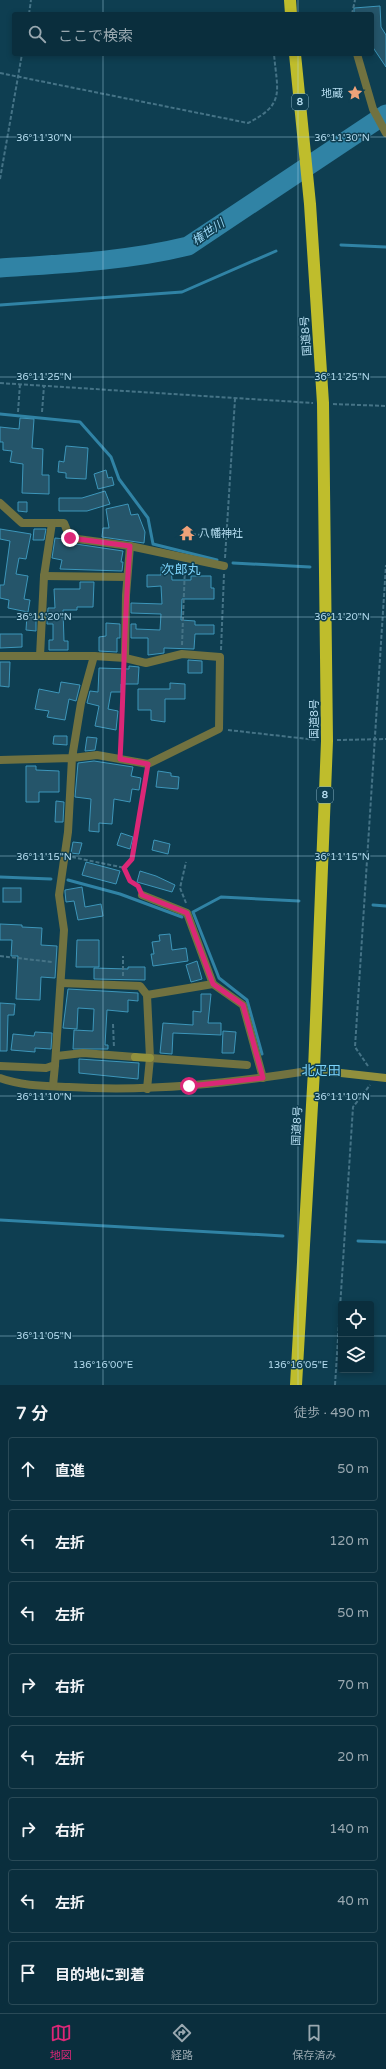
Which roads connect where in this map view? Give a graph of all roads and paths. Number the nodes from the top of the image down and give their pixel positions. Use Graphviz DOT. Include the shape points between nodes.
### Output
graph roads {
  1 [pos="31,0"];
  2 [pos="290,0"];
  3 [pos="355,0"];
  4 [pos="28,12"];
  5 [pos="291,12"];
  6 [pos="352,12"];
  7 [pos="22,56"];
  8 [pos="274,56"];
  9 [pos="295,56"];
  10 [pos="358,56"];
  11 [pos="0,73"];
  12 [pos="18,76"];
  13 [pos="386,133"];
  14 [pos="0,179"];
  15 [pos="0,383"];
  16 [pos="20,384"];
  17 [pos="44,386"];
  18 [pos="235,399"];
  19 [pos="323,403"];
  20 [pos="386,406"];
  21 [pos="18,412"];
  22 [pos="42,412"];
  23 [pos="0,502"];
  24 [pos="52,523"];
  25 [pos="186,534"];
  26 [pos="200,535"];
  27 [pos="219,536"];
  28 [pos="200,539"];
  29 [pos="130,546"];
  30 [pos="186,559"];
  31 [pos="386,565"];
  32 [pos="224,566"];
  33 [pos="44,576"];
  34 [pos="127,577"];
  35 [pos="182,654"];
  36 [pos="0,656"];
  37 [pos="40,656"];
  38 [pos="94,656"];
  39 [pos="220,657"];
  40 [pos="125,658"];
  41 [pos="219,729"];
  42 [pos="376,739"];
  43 [pos="386,739"];
  44 [pos="327,741"];
  45 [pos="72,758"];
  46 [pos="120,759"];
  47 [pos="0,760"];
  48 [pos="148,764"];
  49 [pos="63,855"];
  50 [pos="186,862"];
  51 [pos="124,868"];
  52 [pos="142,895"];
  53 [pos="188,907"];
  54 [pos="0,956"];
  55 [pos="123,956"];
  56 [pos="62,963"];
  57 [pos="61,983"];
  58 [pos="213,984"];
  59 [pos="123,985"];
  60 [pos="147,995"];
  61 [pos="113,1024"];
  62 [pos="114,1053"];
  63 [pos="150,1058"];
  64 [pos="56,1060"];
  65 [pos="247,1065"];
  66 [pos="0,1066"];
  67 [pos="314,1070"];
  68 [pos="0,1078"];
  69 [pos="263,1078"];
  70 [pos="376,1078"];
  71 [pos="386,1078"];
  72 [pos="53,1086"];
  73 [pos="147,1089"];
  74 [pos="296,1385"];
  75 [pos="335,1385"];
  1 -- 4 [label="path"];
  2 -- 5 [label="highway"];
  3 -- 6 [label="path"];
  7 -- 12 [label="path"];
  8 -- 12 [label="path" via="278,96 266,114 248,123"];
  9 -- 19 [label="highway, 国道8号 / 8" via="310,204"];
  10 -- 13 [label="street" via="373,109"];
  11 -- 12 [label="path"];
  12 -- 14 [label="path"];
  15 -- 16 [label="path"];
  16 -- 17 [label="path"];
  16 -- 21 [label="path"];
  17 -- 18 [label="path"];
  17 -- 22 [label="path"];
  18 -- 19 [label="path"];
  18 -- 32 [label="path"];
  19 -- 20 [label="path"];
  19 -- 44 [label="highway, 国道8号 / 8"];
  23 -- 24 [label="street" via="22,523"];
  24 -- 29 [label="street" via="64,523 70,538"];
  24 -- 33 [label="street"];
  25 -- 26 [label="path"];
  26 -- 27 [label="path"];
  26 -- 28 [label="path"];
  29 -- 30 [label="street"];
  29 -- 34 [label="street"];
  30 -- 32 [label="street"];
  30 -- 35 [label="path"];
  31 -- 42 [label="path"];
  32 -- 39 [label="path"];
  33 -- 34 [label="street"];
  33 -- 37 [label="street"];
  34 -- 40 [label="street"];
  35 -- 39 [label="street"];
  35 -- 40 [label="street" via="146,663"];
  36 -- 37 [label="street"];
  37 -- 38 [label="street"];
  38 -- 40 [label="street"];
  38 -- 45 [label="street" via="81,703"];
  39 -- 41 [label="street"];
  40 -- 46 [label="path"];
  41 -- 44 [label="path"];
  41 -- 48 [label="street"];
  42 -- 43 [label="path"];
  42 -- 44 [label="path"];
  42 -- 70 [label="path" via="355,1047"];
  44 -- 67 [label="highway, 国道8号 / 8"];
  45 -- 46 [label="street" via="97,756"];
  45 -- 47 [label="street"];
  45 -- 49 [label="street" via="68,832"];
  46 -- 48 [label="street"];
  48 -- 51 [label="path" via="132,859"];
  49 -- 51 [label="path"];
  49 -- 56 [label="street" via="59,895 64,930"];
  50 -- 53 [label="path" via="180,888"];
  51 -- 52 [label="path" via="130,881 138,886"];
  52 -- 58 [label="street" via="187,913"];
  54 -- 56 [label="path"];
  55 -- 59 [label="path"];
  56 -- 57 [label="street"];
  57 -- 59 [label="street"];
  57 -- 64 [label="street"];
  58 -- 60 [label="street"];
  58 -- 69 [label="street" via="243,1005"];
  59 -- 60 [label="street" via="140,986"];
  60 -- 63 [label="street"];
  61 -- 62 [label="path"];
  63 -- 64 [label="street" via="83,1053"];
  63 -- 65 [label="street"];
  63 -- 73 [label="street"];
  64 -- 66 [label="street" via="46,1068"];
  64 -- 72 [label="street"];
  67 -- 69 [label="street"];
  67 -- 70 [label="street"];
  67 -- 74 [label="highway, 国道8号 / 8"];
  68 -- 72 [label="street"];
  69 -- 73 [label="street"];
  70 -- 71 [label="street"];
  70 -- 75 [label="path" via="353,1108"];
  72 -- 73 [label="street"];
}
